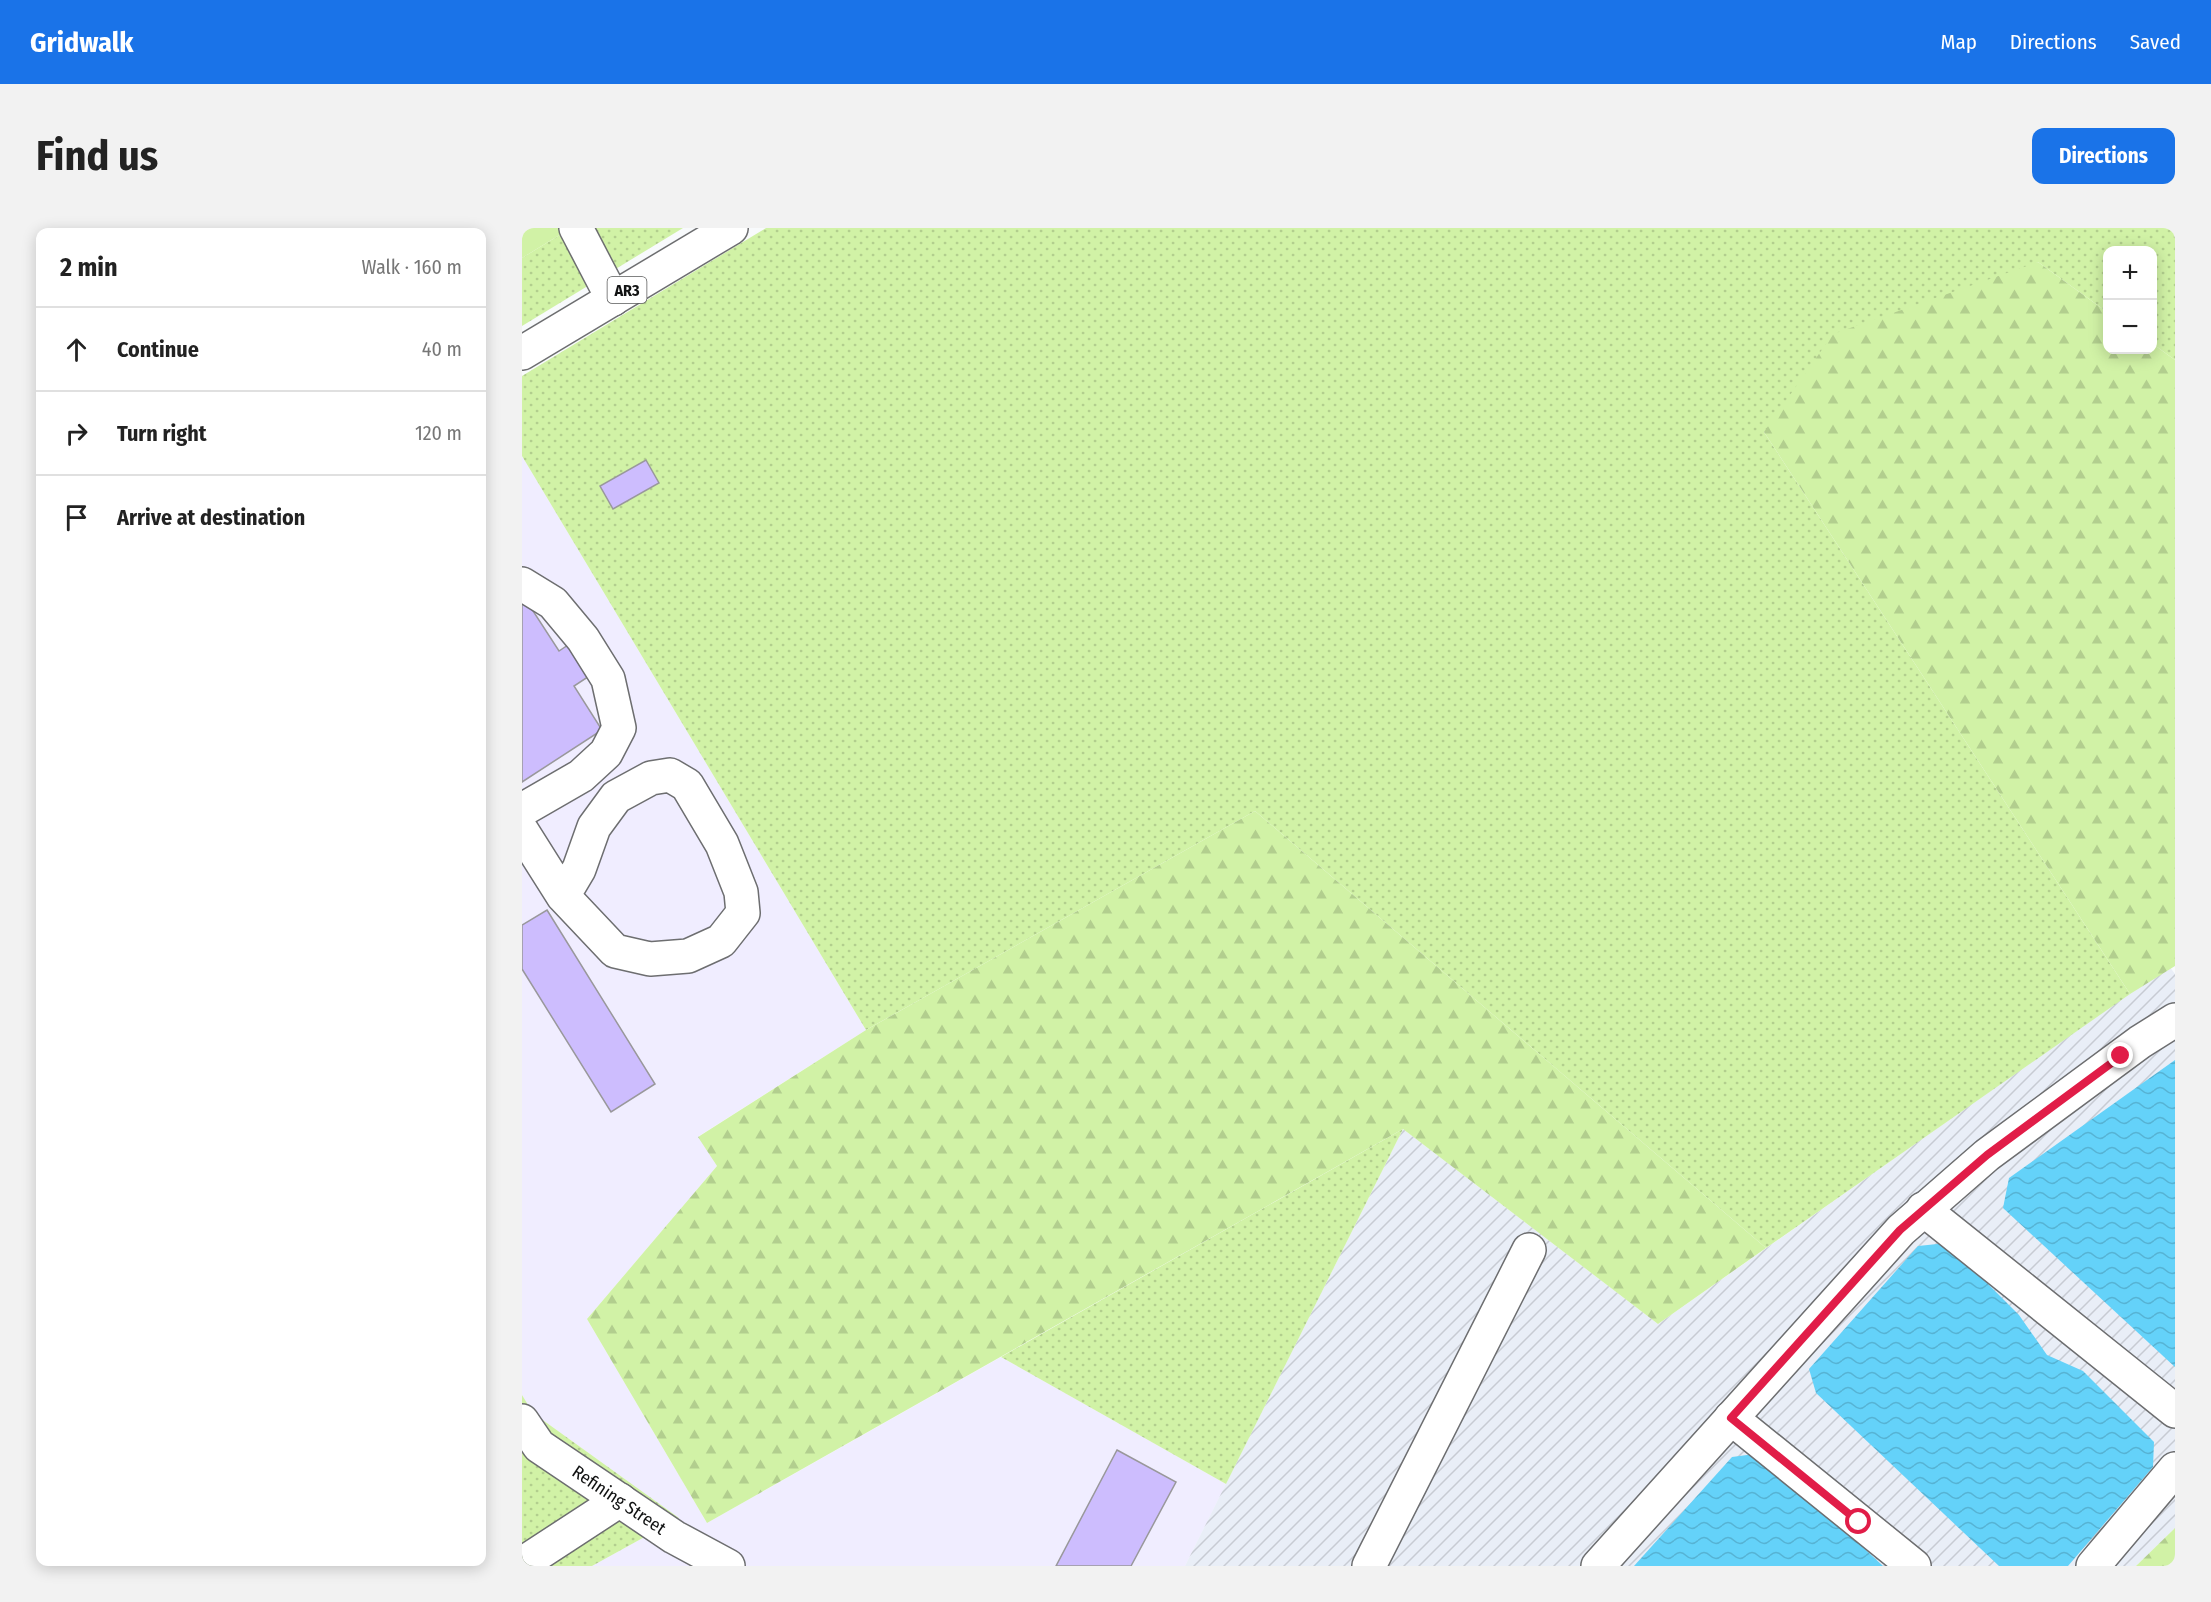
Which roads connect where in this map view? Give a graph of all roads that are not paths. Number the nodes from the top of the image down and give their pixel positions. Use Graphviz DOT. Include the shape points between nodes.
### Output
graph roads {
  1 [pos="576,228"];
  2 [pos="731,228"];
  3 [pos="613,299"];
  4 [pos="522,353"];
  5 [pos="522,584"];
  6 [pos="522,810"];
  7 [pos="522,831"];
  8 [pos="562,896"];
  9 [pos="2175,1020"];
  10 [pos="1923,1209"];
  11 [pos="1529,1250"];
  12 [pos="2175,1411"];
  13 [pos="1731,1418"];
  14 [pos="522,1421"];
  15 [pos="2175,1469"];
  16 [pos="620,1500"];
  17 [pos="522,1564"];
  18 [pos="728,1566"];
  19 [pos="1370,1566"];
  20 [pos="1598,1566"];
  21 [pos="1914,1566"];
  22 [pos="2093,1566"];
  1 -- 3 [label="street"];
  2 -- 3 [label="street, AR3"];
  3 -- 4 [label="street, AR3"];
  5 -- 6 [label="street" via="553,603 583,639 608,679 619,728 606,753 581,776"];
  7 -- 8 [label="street"];
  8 -- 8 [label="street" via="615,951 650,959 688,956 721,941 743,913 741,892 722,844 687,785 670,775 651,778 616,797 594,827 579,868"];
  9 -- 10 [label="street" via="1987,1155"];
  10 -- 12 [label="street"];
  10 -- 13 [label="street"];
  11 -- 19 [label="street"];
  13 -- 20 [label="street"];
  13 -- 21 [label="street"];
  14 -- 16 [label="street, Refining Street" via="539,1446"];
  15 -- 22 [label="street"];
  16 -- 17 [label="street"];
  16 -- 18 [label="street, Refining Street" via="674,1537"];
}
